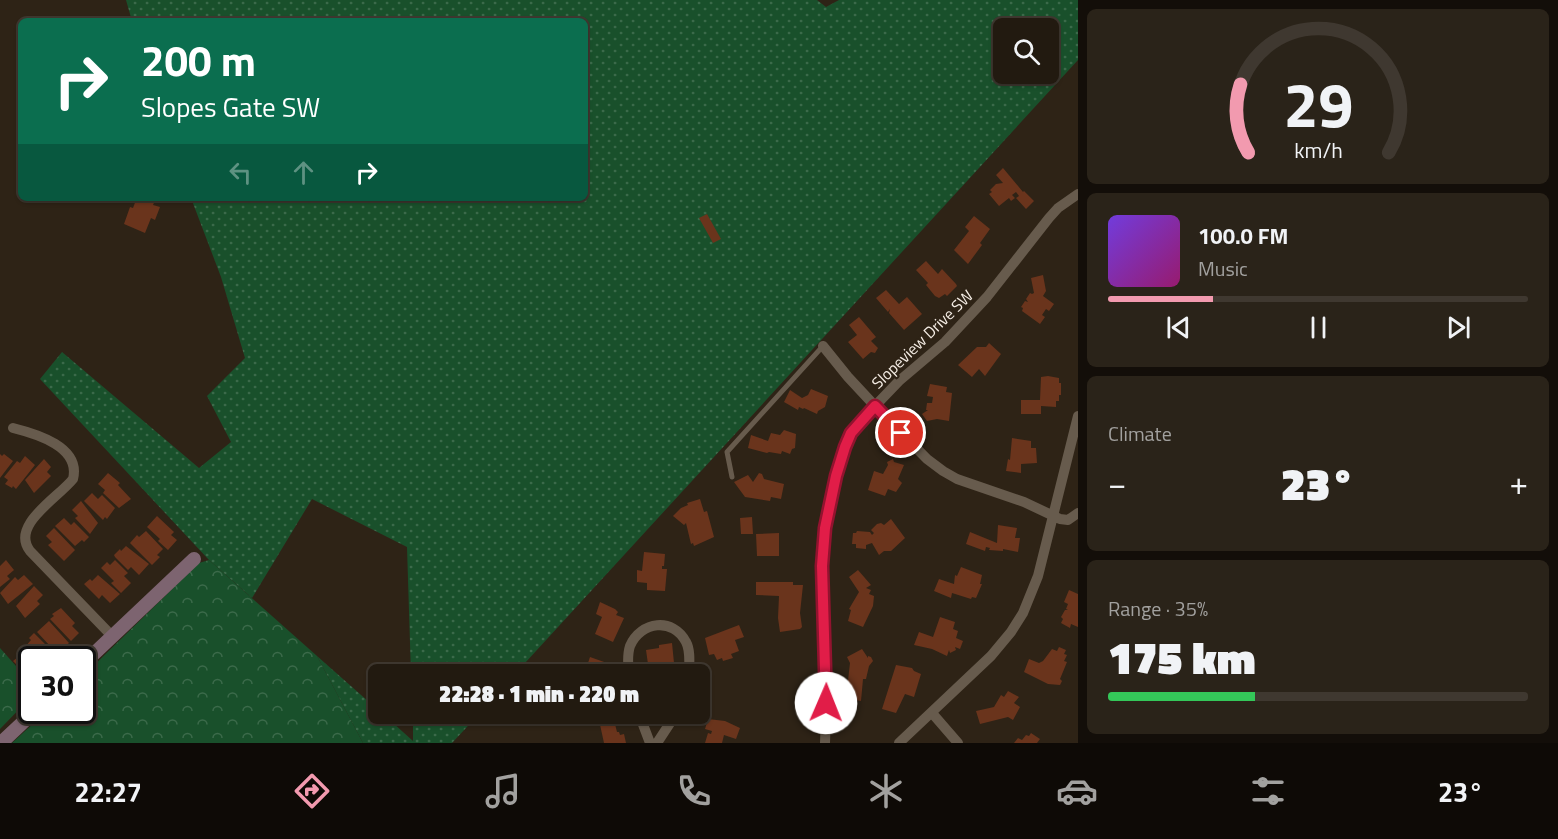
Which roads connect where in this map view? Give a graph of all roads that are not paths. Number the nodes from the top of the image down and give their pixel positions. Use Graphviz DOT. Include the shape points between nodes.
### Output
graph roads {
  1 [pos="1078,194"];
  2 [pos="823,346"];
  3 [pos="875,406"];
  4 [pos="1078,416"];
  5 [pos="12,428"];
  6 [pos="732,477"];
  7 [pos="1078,513"];
  8 [pos="1053,516"];
  9 [pos="194,559"];
  10 [pos="112,636"];
  11 [pos="96,651"];
  12 [pos="629,664"];
  13 [pos="689,664"];
  14 [pos="932,713"];
  15 [pos="21,724"];
  16 [pos="643,724"];
  17 [pos="669,724"];
  18 [pos="1,743"];
  19 [pos="650,743"];
  20 [pos="657,743"];
  21 [pos="825,743"];
  22 [pos="899,743"];
  23 [pos="958,743"];
  1 -- 3 [label="street, Slopeview Drive SW" via="1049,218 987,297 945,342"];
  2 -- 3 [label="street"];
  2 -- 6 [label="lane" via="727,452"];
  3 -- 8 [label="street" via="927,459 957,479"];
  3 -- 21 [label="street, Slopeview Drive SW" via="851,433 845,447 825,528"];
  4 -- 8 [label="street"];
  5 -- 10 [label="street" via="47,440 68,453 74,462 74,478 28,524 24,542"];
  7 -- 8 [label="street" via="1065,520"];
  8 -- 14 [label="street" via="1038,576 1023,613 991,657"];
  9 -- 10 [label="street"];
  10 -- 11 [label="street"];
  12 -- 13 [label="street" via="630,647 638,635 657,624 670,627 688,643"];
  14 -- 22 [label="street"];
  14 -- 23 [label="street"];
  15 -- 18 [label="street"];
  16 -- 19 [label="street"];
  17 -- 20 [label="street"];
}
